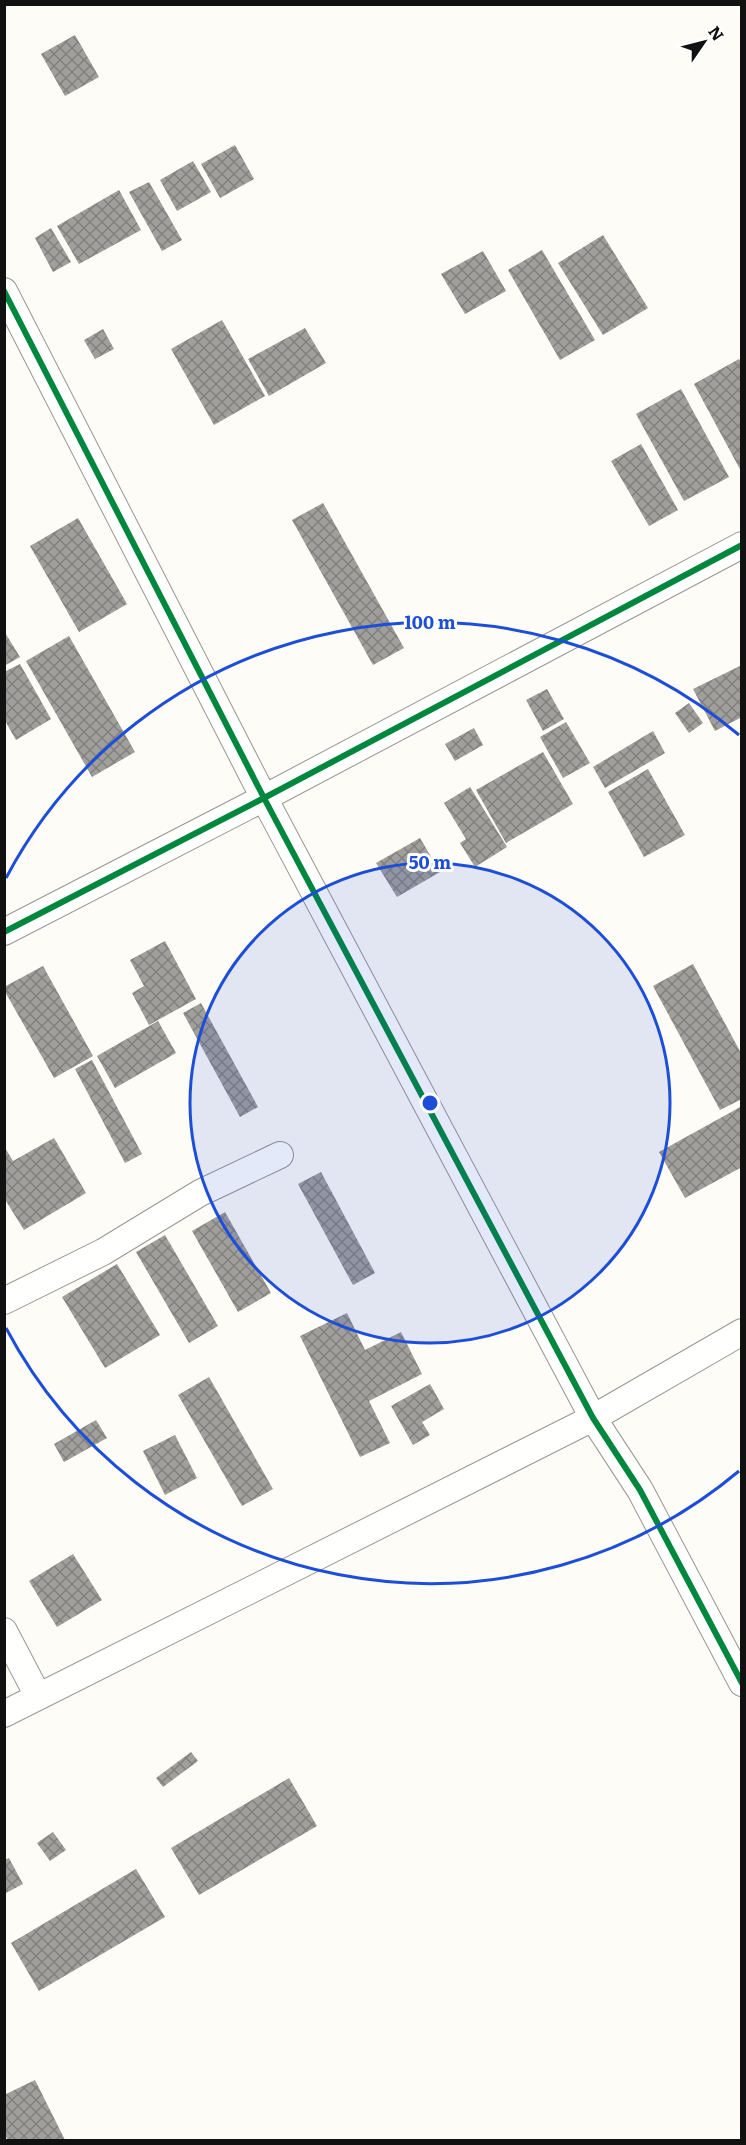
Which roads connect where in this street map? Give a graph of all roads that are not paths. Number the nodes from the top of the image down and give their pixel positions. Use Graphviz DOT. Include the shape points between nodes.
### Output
graph roads {
  1 [pos="4,291"];
  2 [pos="741,546"];
  3 [pos="264,798"];
  4 [pos="4,932"];
  5 [pos="279,1155"];
  6 [pos="4,1301"];
  7 [pos="741,1332"];
  8 [pos="593,1418"];
  9 [pos="4,1631"];
  10 [pos="741,1683"];
  11 [pos="38,1696"];
  12 [pos="4,1714"];
  1 -- 3 [label="street"];
  2 -- 3 [label="street"];
  3 -- 4 [label="street"];
  3 -- 8 [label="street"];
  5 -- 6 [label="street" via="200,1193 103,1252"];
  7 -- 8 [label="street"];
  8 -- 10 [label="street" via="640,1490"];
  8 -- 11 [label="street"];
  9 -- 11 [label="street"];
  11 -- 12 [label="street"];
}
